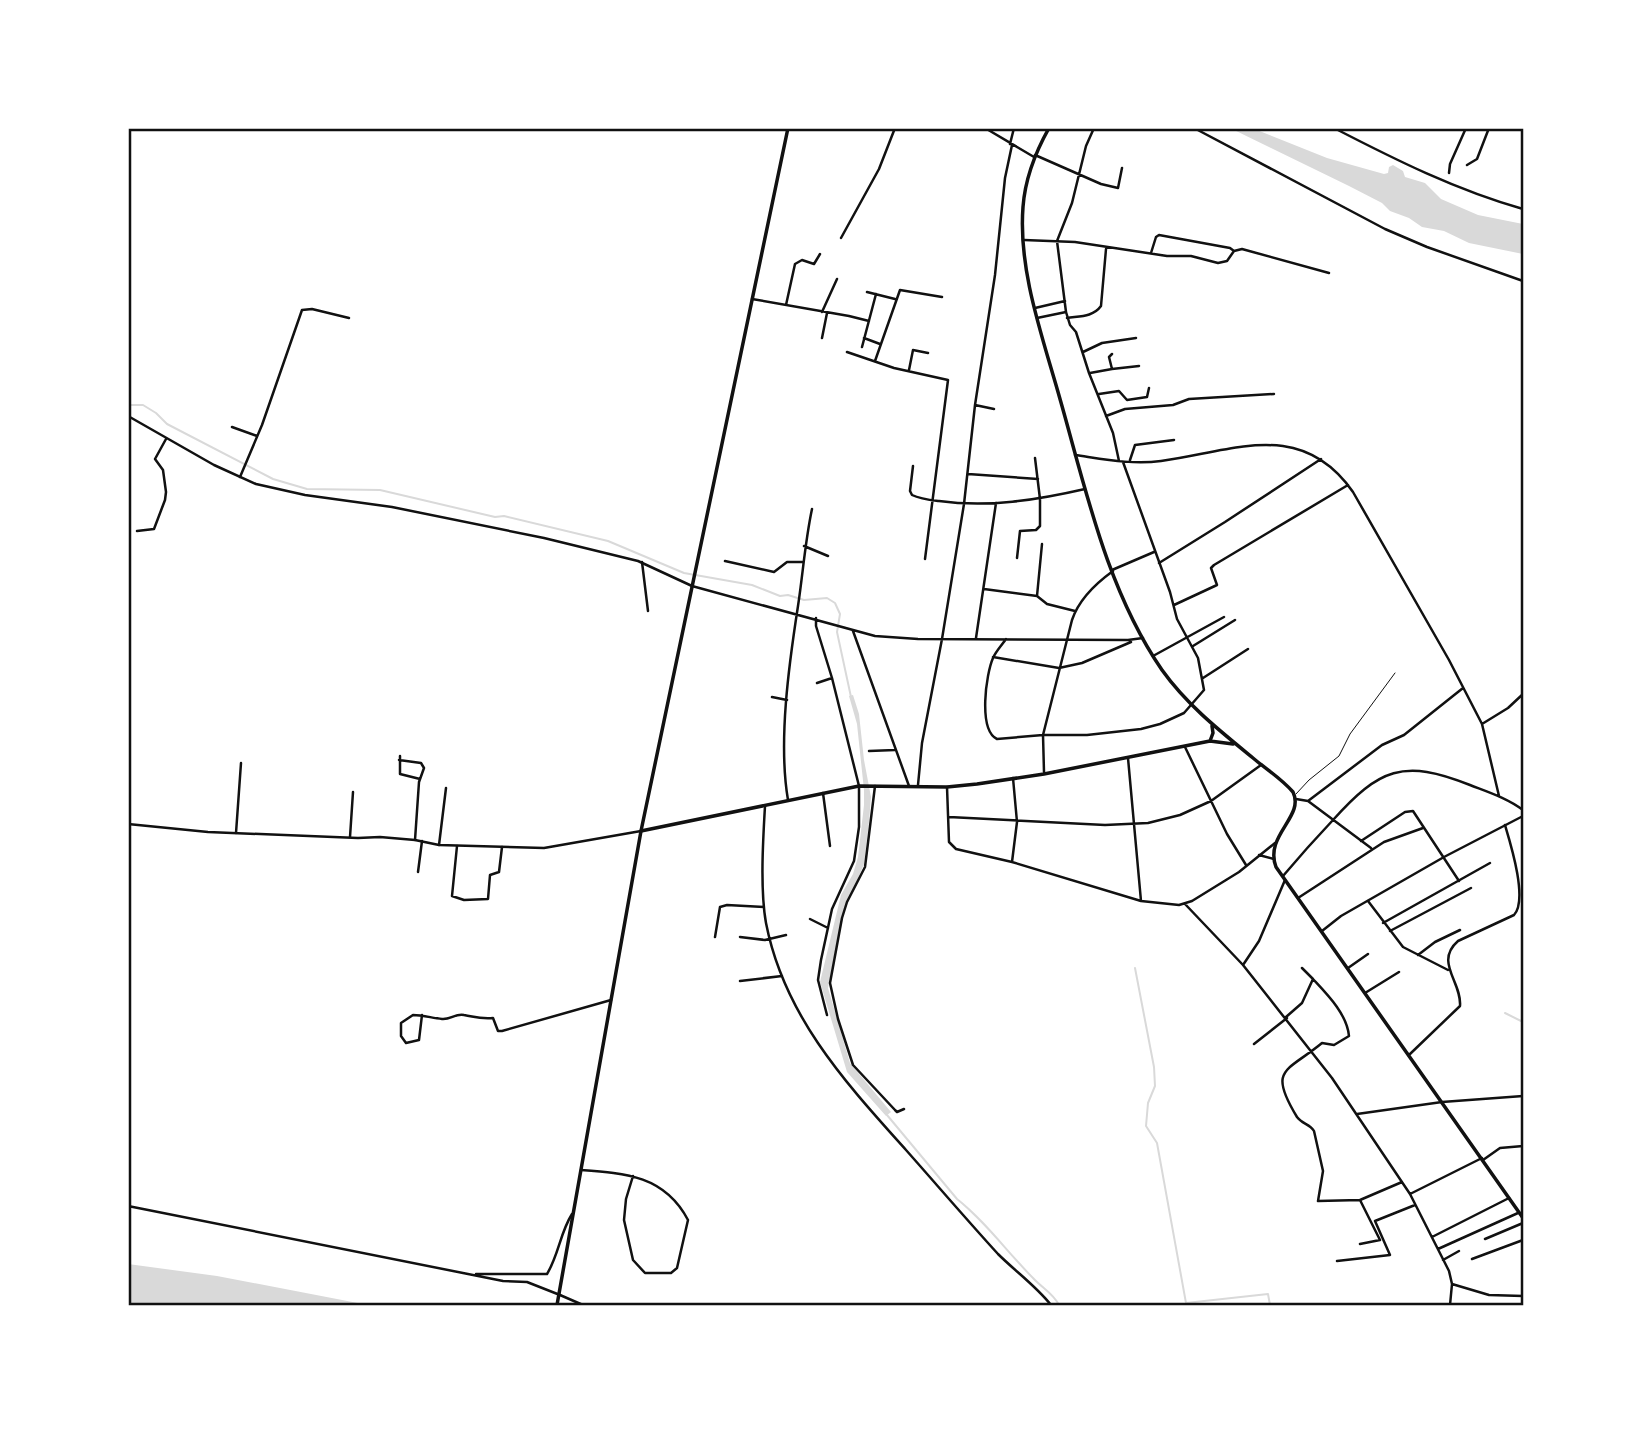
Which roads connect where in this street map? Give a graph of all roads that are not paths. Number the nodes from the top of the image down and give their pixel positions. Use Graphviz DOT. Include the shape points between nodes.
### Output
graph roads {
  1 [pos="788,128"];
  2 [pos="895,128"];
  3 [pos="985,128"];
  4 [pos="1014,128"];
  5 [pos="1049,128"];
  6 [pos="1094,128"];
  7 [pos="1194,128"];
  8 [pos="1334,128"];
  9 [pos="1466,128"];
  10 [pos="1489,128"];
  11 [pos="1011,144"];
  12 [pos="1035,156"];
  13 [pos="1467,165"];
  14 [pos="1122,168"];
  15 [pos="1448,173"];
  16 [pos="1078,175"];
  17 [pos="1523,209"];
  18 [pos="841,238"];
  19 [pos="1024,240"];
  20 [pos="1057,241"];
  21 [pos="1106,247"];
  22 [pos="1234,251"];
  23 [pos="1151,253"];
  24 [pos="820,254"];
  25 [pos="1329,273"];
  26 [pos="836,279"];
  27 [pos="1523,281"];
  28 [pos="867,292"];
  29 [pos="876,294"];
  30 [pos="942,297"];
  31 [pos="752,299"];
  32 [pos="895,299"];
  33 [pos="1065,301"];
  34 [pos="786,305"];
  35 [pos="1035,308"];
  36 [pos="822,312"];
  37 [pos="1066,312"];
  38 [pos="827,313"];
  39 [pos="349,318"];
  40 [pos="1037,318"];
  41 [pos="1067,318"];
  42 [pos="869,321"];
  43 [pos="864,337"];
  44 [pos="822,338"];
  45 [pos="1136,338"];
  46 [pos="880,344"];
  47 [pos="862,347"];
  48 [pos="847,352"];
  49 [pos="1083,352"];
  50 [pos="928,354"];
  51 [pos="1112,354"];
  52 [pos="875,361"];
  53 [pos="1139,366"];
  54 [pos="1112,369"];
  55 [pos="909,370"];
  56 [pos="1089,373"];
  57 [pos="1149,388"];
  58 [pos="1098,394"];
  59 [pos="1274,394"];
  60 [pos="975,405"];
  61 [pos="994,409"];
  62 [pos="128,416"];
  63 [pos="1106,416"];
  64 [pos="232,427"];
  65 [pos="257,436"];
  66 [pos="166,439"];
  67 [pos="1174,440"];
  68 [pos="1075,455"];
  69 [pos="1035,458"];
  70 [pos="1321,458"];
  71 [pos="1121,462"];
  72 [pos="1130,462"];
  73 [pos="913,467"];
  74 [pos="968,474"];
  75 [pos="240,477"];
  76 [pos="1038,479"];
  77 [pos="1348,485"];
  78 [pos="1085,489"];
  79 [pos="1040,499"];
  80 [pos="933,500"];
  81 [pos="996,503"];
  82 [pos="964,504"];
  83 [pos="812,509"];
  84 [pos="138,531"];
  85 [pos="1042,544"];
  86 [pos="804,546"];
  87 [pos="1154,552"];
  88 [pos="828,556"];
  89 [pos="1017,558"];
  90 [pos="925,559"];
  91 [pos="725,561"];
  92 [pos="642,562"];
  93 [pos="802,562"];
  94 [pos="1159,562"];
  95 [pos="1112,570"];
  96 [pos="692,584"];
  97 [pos="984,589"];
  98 [pos="1037,596"];
  99 [pos="1174,605"];
  100 [pos="648,611"];
  101 [pos="1075,611"];
  102 [pos="796,614"];
  103 [pos="1224,617"];
  104 [pos="816,618"];
  105 [pos="1235,620"];
  106 [pos="853,631"];
  107 [pos="976,638"];
  108 [pos="1143,638"];
  109 [pos="1186,638"];
  110 [pos="942,639"];
  111 [pos="1006,639"];
  112 [pos="1066,640"];
  113 [pos="1135,640"];
  114 [pos="1193,646"];
  115 [pos="1248,649"];
  116 [pos="1153,656"];
  117 [pos="993,657"];
  118 [pos="1059,668"];
  119 [pos="1395,673"];
  120 [pos="832,678"];
  121 [pos="1203,678"];
  122 [pos="817,683"];
  123 [pos="1464,687"];
  124 [pos="1523,694"];
  125 [pos="772,697"];
  126 [pos="787,700"];
  127 [pos="1192,706"];
  128 [pos="1482,724"];
  129 [pos="1211,725"];
  130 [pos="1043,735"];
  131 [pos="1210,741"];
  132 [pos="1235,744"];
  133 [pos="1185,747"];
  134 [pos="895,750"];
  135 [pos="869,751"];
  136 [pos="1128,757"];
  137 [pos="242,763"];
  138 [pos="1261,765"];
  139 [pos="1044,774"];
  140 [pos="1013,778"];
  141 [pos="419,779"];
  142 [pos="873,785"];
  143 [pos="860,786"];
  144 [pos="909,786"];
  145 [pos="918,786"];
  146 [pos="947,787"];
  147 [pos="446,788"];
  148 [pos="353,792"];
  149 [pos="823,793"];
  150 [pos="1499,796"];
  151 [pos="1295,797"];
  152 [pos="788,800"];
  153 [pos="1211,801"];
  154 [pos="1308,801"];
  155 [pos="765,806"];
  156 [pos="1523,810"];
  157 [pos="1523,816"];
  158 [pos="949,817"];
  159 [pos="1334,819"];
  160 [pos="1017,822"];
  161 [pos="128,824"];
  162 [pos="1134,824"];
  163 [pos="1505,825"];
  164 [pos="1423,828"];
  165 [pos="640,831"];
  166 [pos="236,832"];
  167 [pos="350,837"];
  168 [pos="415,840"];
  169 [pos="422,841"];
  170 [pos="1361,841"];
  171 [pos="1275,843"];
  172 [pos="439,845"];
  173 [pos="457,846"];
  174 [pos="830,846"];
  175 [pos="502,847"];
  176 [pos="1372,850"];
  177 [pos="1258,855"];
  178 [pos="1444,858"];
  179 [pos="1274,859"];
  180 [pos="1012,862"];
  181 [pos="1490,863"];
  182 [pos="1247,866"];
  183 [pos="418,872"];
  184 [pos="1284,878"];
  185 [pos="1458,881"];
  186 [pos="1471,888"];
  187 [pos="1298,898"];
  188 [pos="1142,901"];
  189 [pos="1367,901"];
  190 [pos="1185,904"];
  191 [pos="764,907"];
  192 [pos="810,919"];
  193 [pos="1383,923"];
  194 [pos="828,928"];
  195 [pos="1322,930"];
  196 [pos="1460,930"];
  197 [pos="1390,932"];
  198 [pos="786,935"];
  199 [pos="715,937"];
  200 [pos="740,937"];
  201 [pos="771,939"];
  202 [pos="1368,954"];
  203 [pos="1418,955"];
  204 [pos="1243,965"];
  205 [pos="1302,968"];
  206 [pos="1348,968"];
  207 [pos="1448,970"];
  208 [pos="1399,972"];
  209 [pos="783,976"];
  210 [pos="1313,979"];
  211 [pos="740,981"];
  212 [pos="1365,993"];
  213 [pos="611,1000"];
  214 [pos="422,1015"];
  215 [pos="827,1015"];
  216 [pos="1286,1017"];
  217 [pos="1254,1044"];
  218 [pos="1312,1051"];
  219 [pos="1410,1054"];
  220 [pos="1523,1097"];
  221 [pos="1443,1102"];
  222 [pos="904,1109"];
  223 [pos="1357,1114"];
  224 [pos="1523,1146"];
  225 [pos="1482,1159"];
  226 [pos="581,1170"];
  227 [pos="633,1176"];
  228 [pos="1402,1182"];
  229 [pos="1410,1194"];
  230 [pos="1509,1198"];
  231 [pos="1360,1200"];
  232 [pos="1415,1205"];
  233 [pos="128,1206"];
  234 [pos="574,1210"];
  235 [pos="1519,1212"];
  236 [pos="1523,1220"];
  237 [pos="1432,1237"];
  238 [pos="1486,1239"];
  239 [pos="1523,1240"];
  240 [pos="1360,1244"];
  241 [pos="1438,1249"];
  242 [pos="1459,1251"];
  243 [pos="1472,1259"];
  244 [pos="1443,1260"];
  245 [pos="1337,1261"];
  246 [pos="470,1274"];
  247 [pos="1452,1284"];
  248 [pos="560,1295"];
  249 [pos="1523,1296"];
  250 [pos="557,1305"];
  251 [pos="583,1305"];
  252 [pos="1051,1305"];
  253 [pos="1450,1305"];
  1 -- 31 [label="main road"];
  2 -- 18 [label="street" via="880,169"];
  3 -- 11 [label="street"];
  4 -- 11 [label="street"];
  5 -- 12 [label="main road"];
  6 -- 16 [label="street"];
  7 -- 27 [label="street" via="1385,229"];
  8 -- 17 [label="street" via="1444,182"];
  9 -- 15 [label="street"];
  10 -- 13 [label="street" via="1477,159"];
  11 -- 12 [label="street"];
  11 -- 60 [label="street"];
  12 -- 16 [label="street"];
  12 -- 19 [label="main road" via="1023,204"];
  14 -- 16 [label="street" via="1118,188"];
  16 -- 20 [label="street"];
  19 -- 20 [label="street"];
  19 -- 35 [label="main road"];
  20 -- 21 [label="street"];
  20 -- 33 [label="street"];
  21 -- 23 [label="street"];
  21 -- 41 [label="street" via="1101,306 1095,313"];
  22 -- 23 [label="street" via="1218,264 1191,256"];
  22 -- 23 [label="street" via="1159,235"];
  22 -- 25 [label="street" via="1242,249"];
  24 -- 34 [label="street" via="814,264 802,260 795,264"];
  26 -- 36 [label="street"];
  28 -- 29 [label="street"];
  29 -- 32 [label="street"];
  29 -- 42 [label="street"];
  30 -- 32 [label="street" via="901,289"];
  31 -- 34 [label="street"];
  31 -- 96 [label="main road"];
  32 -- 46 [label="street"];
  33 -- 35 [label="street"];
  33 -- 37 [label="street"];
  34 -- 36 [label="street"];
  35 -- 40 [label="main road"];
  36 -- 38 [label="street"];
  37 -- 40 [label="street"];
  37 -- 41 [label="street"];
  38 -- 42 [label="street"];
  38 -- 44 [label="street"];
  39 -- 65 [label="street" via="302,310"];
  40 -- 68 [label="main road"];
  41 -- 49 [label="street"];
  42 -- 43 [label="street"];
  43 -- 46 [label="street"];
  43 -- 47 [label="street"];
  45 -- 49 [label="street" via="1102,343"];
  46 -- 52 [label="street"];
  48 -- 52 [label="street"];
  49 -- 56 [label="street"];
  50 -- 55 [label="street" via="913,350"];
  51 -- 54 [label="street"];
  52 -- 55 [label="street"];
  53 -- 54 [label="street"];
  54 -- 56 [label="street"];
  55 -- 80 [label="street" via="948,380"];
  56 -- 58 [label="street"];
  57 -- 58 [label="street" via="1147,397 1127,400 1119,391"];
  58 -- 63 [label="street"];
  59 -- 63 [label="street" via="1189,398"];
  60 -- 61 [label="street"];
  60 -- 74 [label="street"];
  62 -- 66 [label="street"];
  63 -- 71 [label="street"];
  64 -- 65 [label="street"];
  65 -- 75 [label="street"];
  66 -- 75 [label="street"];
  66 -- 84 [label="street" via="155,459 163,470 165,500 153,529"];
  67 -- 72 [label="street" via="1135,446"];
  68 -- 71 [label="street"];
  68 -- 78 [label="main road"];
  69 -- 76 [label="street"];
  70 -- 72 [label="street" via="1275,444"];
  70 -- 77 [label="street"];
  70 -- 94 [label="street"];
  71 -- 72 [label="street"];
  71 -- 87 [label="street"];
  73 -- 80 [label="street" via="911,493"];
  74 -- 76 [label="street"];
  74 -- 82 [label="street"];
  75 -- 92 [label="street" via="304,495 392,507"];
  76 -- 79 [label="street"];
  77 -- 99 [label="street" via="1212,567 1217,585"];
  77 -- 123 [label="street"];
  78 -- 79 [label="street"];
  78 -- 95 [label="main road"];
  79 -- 81 [label="street"];
  79 -- 89 [label="street" via="1040,526 1020,531"];
  80 -- 82 [label="street"];
  80 -- 90 [label="street"];
  81 -- 82 [label="street"];
  81 -- 97 [label="street"];
  82 -- 110 [label="street"];
  83 -- 86 [label="street"];
  85 -- 98 [label="street"];
  86 -- 88 [label="street"];
  86 -- 93 [label="street"];
  87 -- 94 [label="street"];
  87 -- 95 [label="street"];
  91 -- 93 [label="street" via="774,572 787,562"];
  92 -- 96 [label="street"];
  92 -- 100 [label="street"];
  93 -- 102 [label="street"];
  94 -- 99 [label="street"];
  95 -- 101 [label="street"];
  95 -- 108 [label="main road"];
  96 -- 102 [label="street"];
  96 -- 165 [label="main road"];
  97 -- 98 [label="street"];
  97 -- 107 [label="street"];
  98 -- 101 [label="street" via="1047,604"];
  99 -- 109 [label="street"];
  101 -- 112 [label="street"];
  102 -- 104 [label="street"];
  102 -- 126 [label="street"];
  103 -- 109 [label="street"];
  104 -- 106 [label="street"];
  104 -- 120 [label="street"];
  105 -- 114 [label="street"];
  106 -- 110 [label="street" via="898,639"];
  106 -- 134 [label="street"];
  107 -- 110 [label="street"];
  107 -- 111 [label="street"];
  108 -- 113 [label="street"];
  108 -- 116 [label="main road"];
  109 -- 114 [label="street"];
  109 -- 116 [label="street"];
  110 -- 145 [label="street"];
  111 -- 112 [label="street"];
  111 -- 117 [label="street"];
  112 -- 113 [label="street"];
  112 -- 118 [label="street"];
  113 -- 118 [label="street"];
  114 -- 121 [label="street"];
  115 -- 121 [label="street"];
  116 -- 127 [label="main road"];
  117 -- 118 [label="street"];
  117 -- 130 [label="street" via="985,704 991,736"];
  118 -- 130 [label="street"];
  119 -- 151 [label="lane" via="1350,734 1339,757"];
  120 -- 122 [label="street"];
  120 -- 143 [label="street"];
  121 -- 127 [label="street" via="1204,690"];
  123 -- 128 [label="street"];
  123 -- 154 [label="street" via="1405,735 1382,745"];
  124 -- 128 [label="street"];
  125 -- 126 [label="street"];
  126 -- 152 [label="street"];
  127 -- 129 [label="main road"];
  127 -- 130 [label="street" via="1173,719 1140,729"];
  128 -- 150 [label="street"];
  129 -- 131 [label="main road"];
  129 -- 132 [label="main road"];
  130 -- 139 [label="street"];
  131 -- 132 [label="main road"];
  131 -- 133 [label="main road"];
  132 -- 138 [label="main road"];
  133 -- 136 [label="main road"];
  133 -- 153 [label="street"];
  134 -- 135 [label="street"];
  134 -- 144 [label="street"];
  136 -- 139 [label="main road"];
  136 -- 162 [label="street"];
  137 -- 166 [label="street"];
  138 -- 151 [label="main road"];
  138 -- 153 [label="street"];
  139 -- 140 [label="main road"];
  140 -- 146 [label="main road"];
  140 -- 160 [label="street"];
  141 -- 141 [label="street" via="424,772 422,764 399,758 400,774"];
  141 -- 168 [label="street"];
  142 -- 143 [label="main road"];
  142 -- 144 [label="main road"];
  142 -- 222 [label="street" via="865,867 842,918 830,983 853,1065 897,1112"];
  143 -- 149 [label="main road"];
  143 -- 194 [label="street" via="854,861"];
  144 -- 145 [label="main road"];
  145 -- 146 [label="main road"];
  146 -- 158 [label="street"];
  147 -- 172 [label="street"];
  148 -- 167 [label="street"];
  149 -- 152 [label="main road"];
  149 -- 174 [label="street"];
  150 -- 156 [label="street"];
  150 -- 159 [label="street" via="1434,773 1397,772 1369,784"];
  151 -- 154 [label="street"];
  151 -- 171 [label="main road" via="1294,809"];
  152 -- 155 [label="main road"];
  153 -- 162 [label="street" via="1169,818"];
  153 -- 182 [label="street"];
  154 -- 159 [label="street"];
  155 -- 165 [label="main road"];
  155 -- 191 [label="street"];
  157 -- 163 [label="street"];
  158 -- 160 [label="street"];
  158 -- 180 [label="street" via="949,842 956,849"];
  159 -- 170 [label="street"];
  159 -- 184 [label="street"];
  160 -- 162 [label="street"];
  160 -- 180 [label="street"];
  161 -- 166 [label="street"];
  162 -- 188 [label="street"];
  163 -- 178 [label="street"];
  163 -- 207 [label="street" via="1516,868 1519,908 1508,919 1455,944 1448,955"];
  164 -- 170 [label="street" via="1415,812 1409,811"];
  164 -- 176 [label="street"];
  164 -- 178 [label="street"];
  165 -- 175 [label="street" via="566,846"];
  165 -- 213 [label="main road"];
  166 -- 167 [label="street"];
  167 -- 168 [label="street"];
  168 -- 169 [label="street"];
  169 -- 172 [label="street"];
  169 -- 183 [label="street"];
  170 -- 176 [label="street"];
  171 -- 177 [label="street"];
  171 -- 179 [label="main road"];
  172 -- 173 [label="street"];
  173 -- 175 [label="street"];
  173 -- 175 [label="street" via="452,896 464,900 488,898 490,875 499,873"];
  176 -- 187 [label="street"];
  177 -- 179 [label="street"];
  177 -- 182 [label="street"];
  178 -- 185 [label="street"];
  178 -- 189 [label="street"];
  179 -- 184 [label="main road"];
  180 -- 188 [label="street"];
  181 -- 185 [label="street"];
  182 -- 190 [label="street"];
  184 -- 187 [label="main road"];
  184 -- 204 [label="street" via="1259,941"];
  185 -- 193 [label="street"];
  186 -- 197 [label="street"];
  187 -- 195 [label="main road"];
  188 -- 190 [label="street"];
  189 -- 193 [label="street"];
  189 -- 195 [label="street"];
  190 -- 204 [label="street"];
  191 -- 199 [label="street" via="720,907"];
  191 -- 201 [label="street"];
  192 -- 194 [label="street"];
  193 -- 197 [label="street"];
  194 -- 215 [label="street" via="818,980"];
  195 -- 206 [label="main road"];
  196 -- 203 [label="street"];
  197 -- 203 [label="street"];
  198 -- 201 [label="street"];
  200 -- 201 [label="street"];
  201 -- 209 [label="street"];
  202 -- 206 [label="street"];
  203 -- 207 [label="street"];
  204 -- 216 [label="street"];
  205 -- 210 [label="street"];
  206 -- 212 [label="main road"];
  207 -- 219 [label="street" via="1460,1006"];
  208 -- 212 [label="street"];
  209 -- 211 [label="street"];
  209 -- 252 [label="street" via="801,1018 830,1063 999,1255"];
  210 -- 216 [label="street" via="1301,1003"];
  210 -- 218 [label="street" via="1338,1009 1349,1035"];
  212 -- 219 [label="main road"];
  213 -- 214 [label="street" via="502,1031 493,1018"];
  213 -- 226 [label="main road"];
  214 -- 214 [label="street" via="401,1023 406,1043 419,1040"];
  216 -- 217 [label="street"];
  216 -- 218 [label="street"];
  218 -- 223 [label="street"];
  218 -- 231 [label="street" via="1285,1071 1282,1082 1298,1120 1314,1132 1323,1171 1318,1201"];
  219 -- 221 [label="main road"];
  220 -- 221 [label="street"];
  221 -- 223 [label="street"];
  221 -- 225 [label="main road"];
  223 -- 228 [label="street"];
  224 -- 225 [label="street" via="1500,1148"];
  225 -- 229 [label="street"];
  225 -- 230 [label="main road"];
  226 -- 227 [label="street"];
  226 -- 234 [label="main road"];
  227 -- 227 [label="street" via="624,1220 633,1260 645,1273 671,1273 677,1268 688,1220 669,1194"];
  228 -- 229 [label="street"];
  228 -- 231 [label="street"];
  229 -- 232 [label="street"];
  230 -- 235 [label="main road"];
  230 -- 237 [label="street"];
  231 -- 240 [label="street" via="1380,1240"];
  232 -- 237 [label="street"];
  232 -- 245 [label="street" via="1375,1221 1390,1255"];
  233 -- 246 [label="street"];
  234 -- 246 [label="street" via="547,1274"];
  234 -- 248 [label="main road"];
  235 -- 236 [label="main road"];
  235 -- 241 [label="street"];
  236 -- 238 [label="street"];
  237 -- 241 [label="street"];
  239 -- 243 [label="street"];
  241 -- 244 [label="street"];
  242 -- 244 [label="street"];
  244 -- 247 [label="street"];
  246 -- 248 [label="street" via="527,1282"];
  247 -- 249 [label="street" via="1489,1295"];
  247 -- 253 [label="street"];
  248 -- 250 [label="main road"];
  248 -- 251 [label="street"];
}
